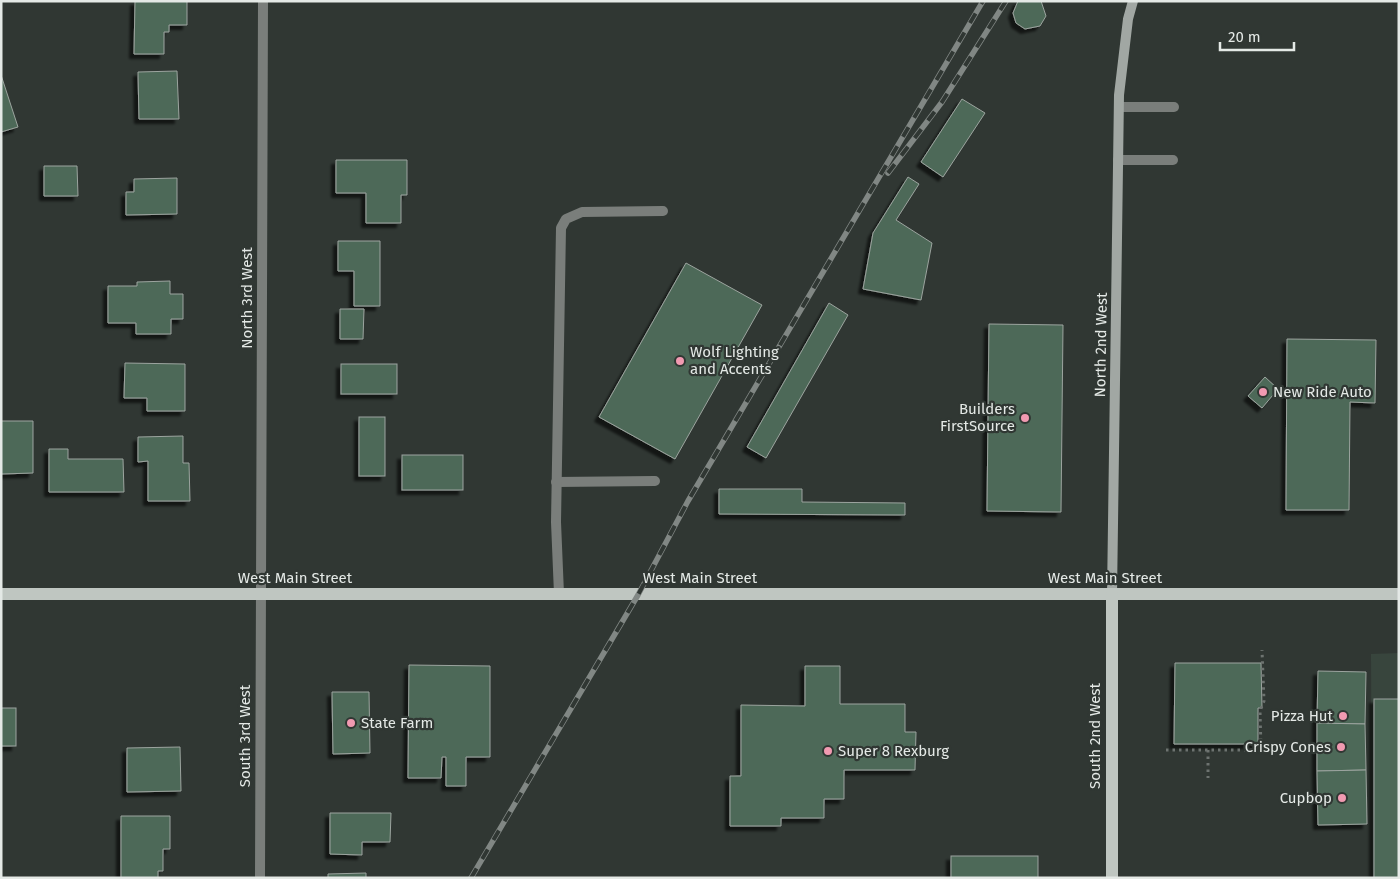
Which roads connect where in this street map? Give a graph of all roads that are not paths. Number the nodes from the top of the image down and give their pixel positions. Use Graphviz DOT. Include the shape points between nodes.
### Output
graph roads {
  1 [pos="262,1"];
  2 [pos="1133,1"];
  3 [pos="1119,107"];
  4 [pos="1174,107"];
  5 [pos="1118,160"];
  6 [pos="1173,160"];
  7 [pos="663,212"];
  8 [pos="655,481"];
  9 [pos="556,482"];
  10 [pos="1,594"];
  11 [pos="261,594"];
  12 [pos="559,594"];
  13 [pos="1399,594"];
  14 [pos="1112,595"];
  15 [pos="260,878"];
  16 [pos="1112,878"];
  1 -- 11 [label="street, North 3rd West"];
  2 -- 3 [label="main road, North 2nd West" via="1128,19"];
  3 -- 4 [label="street"];
  3 -- 5 [label="main road, North 2nd West"];
  5 -- 6 [label="street"];
  5 -- 14 [label="main road, North 2nd West"];
  7 -- 9 [label="street" via="582,212 566,219 560,228"];
  8 -- 9 [label="street"];
  9 -- 12 [label="street"];
  10 -- 11 [label="main road, West Main Street"];
  11 -- 12 [label="main road, West Main Street"];
  11 -- 15 [label="street, South 3rd West"];
  12 -- 14 [label="main road, West Main Street"];
  13 -- 14 [label="main road, West Main Street"];
  14 -- 16 [label="main road, South 2nd West"];
}
